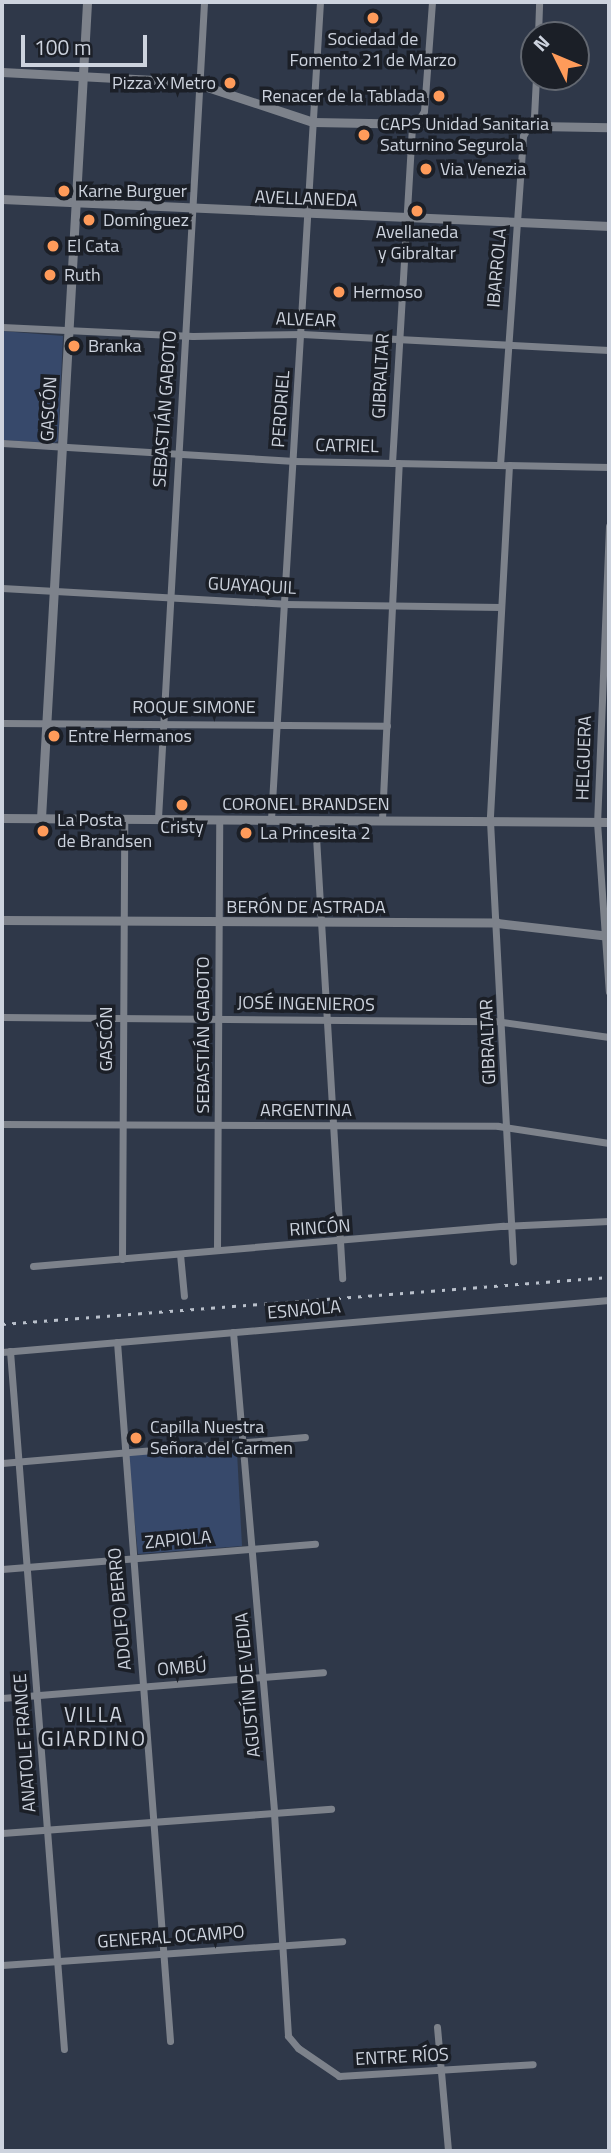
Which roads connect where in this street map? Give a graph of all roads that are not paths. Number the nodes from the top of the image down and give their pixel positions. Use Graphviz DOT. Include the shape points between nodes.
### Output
graph roads {
  1 [pos="87,2"];
  2 [pos="204,2"];
  3 [pos="320,2"];
  4 [pos="432,2"];
  5 [pos="539,2"];
  6 [pos="538,21"];
  7 [pos="2,72"];
  8 [pos="83,77"];
  9 [pos="199,83"];
  10 [pos="535,91"];
  11 [pos="313,122"];
  12 [pos="417,122"];
  13 [pos="528,126"];
  14 [pos="609,127"];
  15 [pos="2,199"];
  16 [pos="76,204"];
  17 [pos="192,209"];
  18 [pos="309,216"];
  19 [pos="408,219"];
  20 [pos="516,222"];
  21 [pos="609,226"];
  22 [pos="2,327"];
  23 [pos="69,329"];
  24 [pos="302,334"];
  25 [pos="186,336"];
  26 [pos="399,340"];
  27 [pos="506,345"];
  28 [pos="609,350"];
  29 [pos="2,443"];
  30 [pos="62,446"];
  31 [pos="178,453"];
  32 [pos="294,461"];
  33 [pos="396,463"];
  34 [pos="505,465"];
  35 [pos="609,467"];
  36 [pos="609,526"];
  37 [pos="2,588"];
  38 [pos="54,591"];
  39 [pos="169,598"];
  40 [pos="285,604"];
  41 [pos="394,607"];
  42 [pos="501,607"];
  43 [pos="163,722"];
  44 [pos="2,723"];
  45 [pos="46,723"];
  46 [pos="279,723"];
  47 [pos="387,726"];
  48 [pos="2,818"];
  49 [pos="41,818"];
  50 [pos="158,818"];
  51 [pos="124,819"];
  52 [pos="219,819"];
  53 [pos="271,819"];
  54 [pos="382,819"];
  55 [pos="315,820"];
  56 [pos="490,821"];
  57 [pos="597,822"];
  58 [pos="609,822"];
  59 [pos="2,920"];
  60 [pos="123,922"];
  61 [pos="219,922"];
  62 [pos="321,922"];
  63 [pos="497,923"];
  64 [pos="608,936"];
  65 [pos="609,992"];
  66 [pos="2,1017"];
  67 [pos="218,1018"];
  68 [pos="122,1019"];
  69 [pos="327,1021"];
  70 [pos="504,1022"];
  71 [pos="609,1037"];
  72 [pos="2,1124"];
  73 [pos="122,1125"];
  74 [pos="331,1125"];
  75 [pos="219,1126"];
  76 [pos="507,1127"];
  77 [pos="609,1143"];
  78 [pos="609,1221"];
  79 [pos="512,1227"];
  80 [pos="339,1243"];
  81 [pos="217,1250"];
  82 [pos="180,1254"];
  83 [pos="122,1259"];
  84 [pos="513,1262"];
  85 [pos="33,1266"];
  86 [pos="342,1278"];
  87 [pos="184,1296"];
  88 [pos="609,1300"];
  89 [pos="233,1332"];
  90 [pos="117,1342"];
  91 [pos="6,1352"];
  92 [pos="305,1437"];
  93 [pos="240,1443"];
  94 [pos="124,1453"];
  95 [pos="19,1462"];
  96 [pos="2,1463"];
  97 [pos="315,1544"];
  98 [pos="251,1549"];
  99 [pos="132,1560"];
  100 [pos="27,1567"];
  101 [pos="2,1569"];
  102 [pos="323,1672"];
  103 [pos="264,1677"];
  104 [pos="142,1687"];
  105 [pos="38,1695"];
  106 [pos="2,1698"];
  107 [pos="331,1809"];
  108 [pos="274,1813"];
  109 [pos="155,1821"];
  110 [pos="47,1829"];
  111 [pos="2,1833"];
  112 [pos="342,1941"];
  113 [pos="284,1945"];
  114 [pos="165,1953"];
  115 [pos="57,1961"];
  116 [pos="2,1965"];
  117 [pos="437,2027"];
  118 [pos="288,2036"];
  119 [pos="170,2041"];
  120 [pos="64,2049"];
  121 [pos="533,2064"];
  122 [pos="442,2070"];
  123 [pos="448,2151"];
  1 -- 8 [label="street, GASCÓN"];
  2 -- 9 [label="street, SEBASTIÁN GABOTO"];
  3 -- 11 [label="street, PERDRIEL"];
  4 -- 12 [label="street, GIBRALTAR" via="424,111"];
  5 -- 6 [label="street"];
  7 -- 8 [label="street"];
  8 -- 9 [label="street"];
  8 -- 16 [label="street, GASCÓN"];
  9 -- 11 [label="street"];
  9 -- 17 [label="street, SEBASTIÁN GABOTO"];
  10 -- 13 [label="street, IBARROLA" via="534,117"];
  11 -- 12 [label="street"];
  11 -- 18 [label="street, PERDRIEL"];
  12 -- 13 [label="street"];
  12 -- 19 [label="street, GIBRALTAR" via="412,131"];
  13 -- 14 [label="street"];
  13 -- 20 [label="street, IBARROLA" via="523,136"];
  15 -- 16 [label="street, AVELLANEDA"];
  16 -- 17 [label="street, AVELLANEDA"];
  16 -- 23 [label="street, GASCÓN"];
  17 -- 18 [label="street, AVELLANEDA"];
  17 -- 25 [label="street, SEBASTIÁN GABOTO"];
  18 -- 19 [label="street, AVELLANEDA"];
  18 -- 24 [label="street, PERDRIEL"];
  19 -- 20 [label="street, AVELLANEDA"];
  19 -- 26 [label="street, GIBRALTAR"];
  20 -- 21 [label="street, AVELLANEDA"];
  20 -- 27 [label="street, IBARROLA"];
  22 -- 23 [label="street, ALVEAR"];
  23 -- 25 [label="street, ALVEAR"];
  23 -- 30 [label="street, GASCÓN"];
  24 -- 25 [label="street, ALVEAR"];
  24 -- 26 [label="street, ALVEAR"];
  24 -- 32 [label="street, PERDRIEL"];
  25 -- 31 [label="street, SEBASTIÁN GABOTO"];
  26 -- 27 [label="street, ALVEAR"];
  26 -- 33 [label="street, GIBRALTAR"];
  27 -- 28 [label="street, ALVEAR"];
  27 -- 34 [label="street, IBARROLA"];
  29 -- 30 [label="street, CATRIEL"];
  30 -- 31 [label="street, CATRIEL"];
  30 -- 38 [label="street, GASCÓN"];
  31 -- 32 [label="street, CATRIEL"];
  31 -- 39 [label="street, SEBASTIÁN GABOTO"];
  32 -- 33 [label="street, CATRIEL"];
  32 -- 40 [label="street, PERDRIEL"];
  33 -- 34 [label="street, CATRIEL"];
  33 -- 41 [label="street, GIBRALTAR"];
  34 -- 35 [label="street, CATRIEL"];
  34 -- 42 [label="street, IBARROLA"];
  36 -- 57 [label="street, HELGUERA"];
  37 -- 38 [label="street, GUAYAQUIL"];
  38 -- 39 [label="street, GUAYAQUIL"];
  38 -- 45 [label="street, GASCÓN"];
  39 -- 40 [label="street, GUAYAQUIL"];
  39 -- 43 [label="street, SEBASTIÁN GABOTO"];
  40 -- 41 [label="street, GUAYAQUIL"];
  40 -- 46 [label="street, PERDRIEL"];
  41 -- 42 [label="street, GUAYAQUIL"];
  41 -- 47 [label="street, GIBRALTAR"];
  42 -- 56 [label="street, IBARROLA"];
  43 -- 45 [label="street, ROQUE SIMONE"];
  43 -- 46 [label="street, ROQUE SIMONE"];
  43 -- 50 [label="street, SEBASTIÁN GABOTO"];
  44 -- 45 [label="street, ROQUE SIMONE"];
  45 -- 49 [label="street, GASCÓN"];
  46 -- 47 [label="street, ROQUE SIMONE"];
  46 -- 53 [label="street, PERDRIEL"];
  47 -- 54 [label="street, GIBRALTAR"];
  48 -- 49 [label="street, CORONEL BRANDSEN"];
  49 -- 51 [label="street, CORONEL BRANDSEN"];
  50 -- 51 [label="street, CORONEL BRANDSEN"];
  50 -- 52 [label="street, CORONEL BRANDSEN"];
  51 -- 60 [label="street, GASCÓN"];
  52 -- 53 [label="street, CORONEL BRANDSEN"];
  52 -- 61 [label="street, SEBASTIÁN GABOTO"];
  53 -- 55 [label="street, CORONEL BRANDSEN"];
  54 -- 55 [label="street, CORONEL BRANDSEN"];
  54 -- 56 [label="street, CORONEL BRANDSEN"];
  55 -- 62 [label="street"];
  56 -- 57 [label="street, CORONEL BRANDSEN"];
  56 -- 63 [label="street, GIBRALTAR"];
  57 -- 58 [label="street, CORONEL BRANDSEN"];
  57 -- 64 [label="street, HELGUERA"];
  59 -- 60 [label="street, BERÓN DE ASTRADA"];
  60 -- 61 [label="street, BERÓN DE ASTRADA"];
  60 -- 68 [label="street, GASCÓN"];
  61 -- 62 [label="street, BERÓN DE ASTRADA"];
  61 -- 67 [label="street, SEBASTIÁN GABOTO"];
  62 -- 63 [label="street, BERÓN DE ASTRADA"];
  62 -- 69 [label="street"];
  63 -- 64 [label="street, BERÓN DE ASTRADA"];
  63 -- 70 [label="street, GIBRALTAR"];
  64 -- 65 [label="street, HELGUERA"];
  66 -- 68 [label="street, JOSÉ INGENIEROS"];
  67 -- 68 [label="street, JOSÉ INGENIEROS"];
  67 -- 69 [label="street, JOSÉ INGENIEROS"];
  67 -- 75 [label="street, SEBASTIÁN GABOTO"];
  68 -- 73 [label="street, GASCÓN"];
  69 -- 70 [label="street, JOSÉ INGENIEROS"];
  69 -- 74 [label="street"];
  70 -- 71 [label="street, JOSÉ INGENIEROS"];
  70 -- 76 [label="street, GIBRALTAR"];
  72 -- 73 [label="street, ARGENTINA"];
  73 -- 75 [label="street, ARGENTINA"];
  73 -- 83 [label="street, GASCÓN"];
  74 -- 75 [label="street, ARGENTINA"];
  74 -- 76 [label="street, ARGENTINA"];
  74 -- 80 [label="street"];
  75 -- 81 [label="street, SEBASTIÁN GABOTO"];
  76 -- 77 [label="street, ARGENTINA"];
  76 -- 79 [label="street, GIBRALTAR"];
  78 -- 79 [label="street, RINCÓN"];
  79 -- 80 [label="street, RINCÓN"];
  79 -- 84 [label="street, GIBRALTAR"];
  80 -- 81 [label="street, RINCÓN"];
  80 -- 86 [label="street"];
  81 -- 82 [label="street, RINCÓN"];
  82 -- 83 [label="street, RINCÓN"];
  82 -- 87 [label="street"];
  83 -- 85 [label="street, RINCÓN"];
  88 -- 89 [label="street, ESNAOLA"];
  89 -- 90 [label="street, ESNAOLA"];
  89 -- 93 [label="street, AGUSTÍN DE VEDIA"];
  90 -- 91 [label="street, ESNAOLA"];
  90 -- 94 [label="street, ADOLFO BERRO"];
  91 -- 95 [label="street, ANATOLE FRANCE"];
  92 -- 93 [label="street"];
  93 -- 94 [label="street"];
  93 -- 98 [label="street, AGUSTÍN DE VEDIA"];
  94 -- 95 [label="street"];
  94 -- 99 [label="street, ADOLFO BERRO"];
  95 -- 96 [label="street"];
  95 -- 100 [label="street, ANATOLE FRANCE"];
  97 -- 98 [label="street, ZAPIOLA"];
  98 -- 99 [label="street, ZAPIOLA"];
  98 -- 103 [label="street, AGUSTÍN DE VEDIA"];
  99 -- 100 [label="street, ZAPIOLA"];
  99 -- 104 [label="street, ADOLFO BERRO"];
  100 -- 101 [label="street, ZAPIOLA"];
  100 -- 105 [label="street, ANATOLE FRANCE"];
  102 -- 103 [label="street, OMBÚ"];
  103 -- 104 [label="street, OMBÚ"];
  103 -- 108 [label="street, AGUSTÍN DE VEDIA"];
  104 -- 105 [label="street, OMBÚ"];
  104 -- 109 [label="street, ADOLFO BERRO"];
  105 -- 106 [label="street, OMBÚ"];
  105 -- 110 [label="street, ANATOLE FRANCE"];
  107 -- 108 [label="street"];
  108 -- 109 [label="street"];
  108 -- 113 [label="street, AGUSTÍN DE VEDIA"];
  109 -- 110 [label="street"];
  109 -- 114 [label="street, ADOLFO BERRO"];
  110 -- 111 [label="street"];
  110 -- 115 [label="street, ANATOLE FRANCE"];
  112 -- 113 [label="street, GENERAL OCAMPO"];
  113 -- 114 [label="street, GENERAL OCAMPO"];
  113 -- 118 [label="street, AGUSTÍN DE VEDIA"];
  114 -- 115 [label="street, GENERAL OCAMPO"];
  114 -- 119 [label="street, ADOLFO BERRO"];
  115 -- 116 [label="street, GENERAL OCAMPO"];
  115 -- 120 [label="street, ANATOLE FRANCE"];
  117 -- 122 [label="street"];
  118 -- 122 [label="street, ENTRE RÍOS" via="298,2049 339,2076"];
  121 -- 122 [label="street, ENTRE RÍOS"];
  122 -- 123 [label="street"];
}
